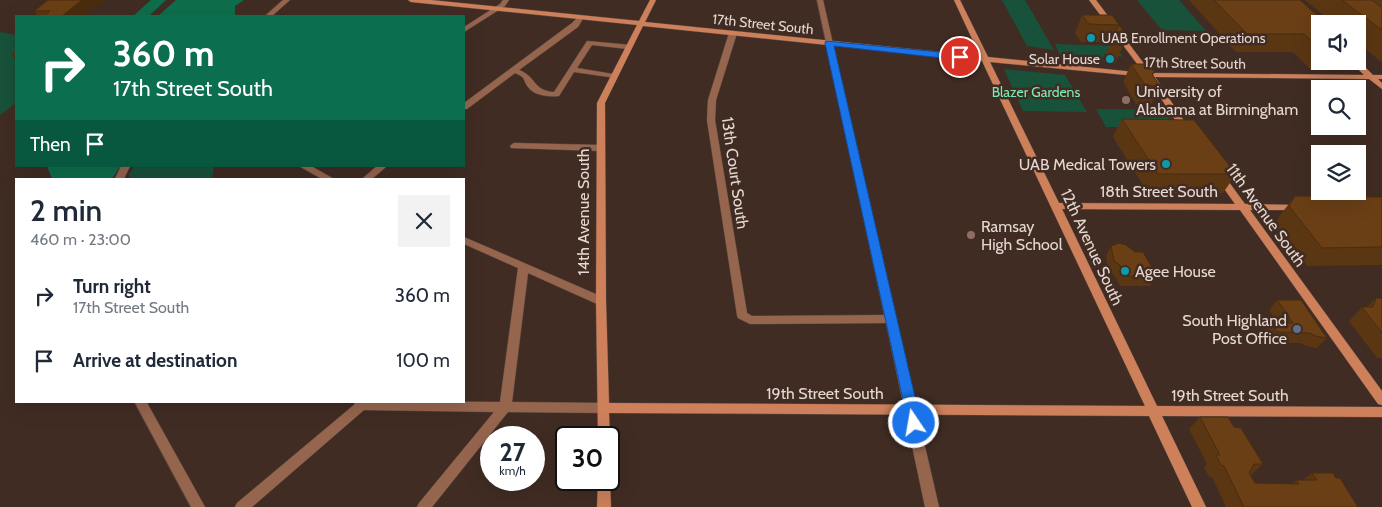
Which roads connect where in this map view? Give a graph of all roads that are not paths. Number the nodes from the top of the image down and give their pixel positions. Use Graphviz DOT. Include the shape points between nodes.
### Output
graph roads {
  1 [pos="287,0"];
  2 [pos="411,0"];
  3 [pos="506,0"];
  4 [pos="653,0"];
  5 [pos="820,0"];
  6 [pos="957,0"];
  7 [pos="1092,0"];
  8 [pos="498,8"];
  9 [pos="269,15"];
  10 [pos="581,17"];
  11 [pos="640,24"];
  12 [pos="465,29"];
  13 [pos="733,33"];
  14 [pos="829,43"];
  15 [pos="628,47"];
  16 [pos="985,60"];
  17 [pos="513,70"];
  18 [pos="573,70"];
  19 [pos="1364,70"];
  20 [pos="1149,75"];
  21 [pos="613,76"];
  22 [pos="1371,77"];
  23 [pos="1382,77"];
  24 [pos="1382,87"];
  25 [pos="465,106"];
  26 [pos="1194,141"];
  27 [pos="514,146"];
  28 [pos="600,148"];
  29 [pos="305,167"];
  30 [pos="382,167"];
  31 [pos="1215,171"];
  32 [pos="328,178"];
  33 [pos="367,178"];
  34 [pos="1057,206"];
  35 [pos="1242,207"];
  36 [pos="1311,208"];
  37 [pos="465,240"];
  38 [pos="523,268"];
  39 [pos="601,301"];
  40 [pos="892,319"];
  41 [pos="1382,400"];
  42 [pos="141,403"];
  43 [pos="361,403"];
  44 [pos="506,407"];
  45 [pos="603,408"];
  46 [pos="912,409"];
  47 [pos="1154,411"];
  48 [pos="1382,412"];
  49 [pos="604,426"];
  50 [pos="604,491"];
  51 [pos="198,507"];
  52 [pos="242,507"];
  53 [pos="424,507"];
  54 [pos="604,507"];
  55 [pos="932,507"];
  56 [pos="1200,507"];
  1 -- 9 [label="street"];
  2 -- 8 [label="street, 17th Street South"];
  3 -- 8 [label="street"];
  4 -- 11 [label="street, 14th Avenue South"];
  5 -- 14 [label="street"];
  6 -- 16 [label="street, 12th Avenue South"];
  7 -- 20 [label="street"];
  8 -- 10 [label="street, 17th Street South"];
  8 -- 12 [label="street"];
  10 -- 11 [label="street, 17th Street South"];
  10 -- 17 [label="street" via="575,25"];
  11 -- 13 [label="street, 17th Street South"];
  11 -- 15 [label="street, 14th Avenue South"];
  13 -- 14 [label="street, 17th Street South"];
  13 -- 40 [label="street, 13th Court South" via="712,100 711,120 744,318"];
  14 -- 16 [label="street, 17th Street South"];
  14 -- 40 [label="street"];
  15 -- 18 [label="street" via="590,43"];
  15 -- 21 [label="street, 14th Avenue South"];
  16 -- 20 [label="street, 17th Street South"];
  16 -- 34 [label="street, 12th Avenue South"];
  17 -- 18 [label="street" via="526,76 535,90 556,94"];
  17 -- 25 [label="street"];
  18 -- 21 [label="street"];
  19 -- 22 [label="street"];
  20 -- 22 [label="street, 17th Street South"];
  20 -- 26 [label="street"];
  21 -- 28 [label="street, 14th Avenue South" via="601,103"];
  22 -- 23 [label="street, 17th Street South"];
  22 -- 24 [label="street"];
  27 -- 28 [label="street"];
  28 -- 39 [label="street, 14th Avenue South"];
  29 -- 32 [label="street"];
  30 -- 33 [label="street"];
  31 -- 35 [label="street, 11th Avenue South"];
  34 -- 35 [label="street, 18th Street South"];
  34 -- 47 [label="street, 12th Avenue South"];
  35 -- 36 [label="street, 18th Street South"];
  35 -- 41 [label="street, 11th Avenue South"];
  37 -- 38 [label="street"];
  38 -- 39 [label="street"];
  38 -- 44 [label="street"];
  39 -- 45 [label="street, 14th Avenue South"];
  40 -- 46 [label="street"];
  42 -- 51 [label="street"];
  43 -- 44 [label="street, 19th Street South"];
  43 -- 52 [label="street"];
  44 -- 45 [label="street, 19th Street South"];
  44 -- 53 [label="street"];
  45 -- 46 [label="street, 19th Street South"];
  45 -- 49 [label="street, 14th Avenue South"];
  46 -- 47 [label="street, 19th Street South"];
  46 -- 55 [label="street"];
  47 -- 48 [label="street, 19th Street South"];
  47 -- 56 [label="street, 12th Avenue South"];
  50 -- 54 [label="street"];
}
